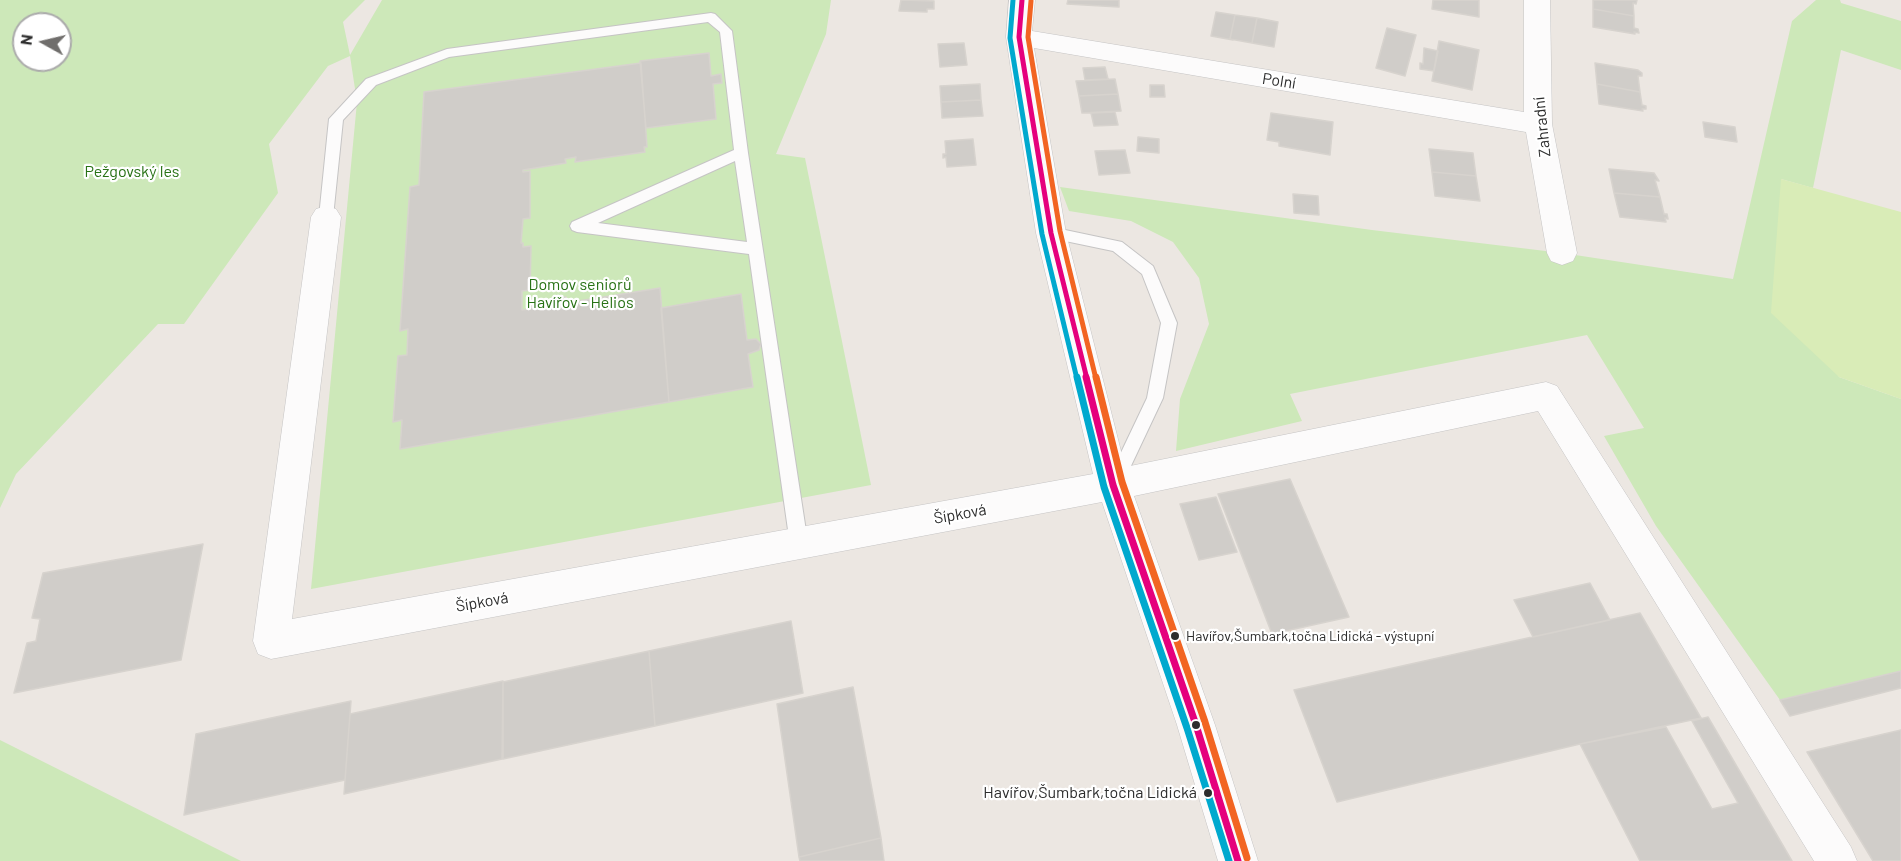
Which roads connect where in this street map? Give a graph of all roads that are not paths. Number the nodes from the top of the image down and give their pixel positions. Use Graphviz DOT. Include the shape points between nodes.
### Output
graph roads {
  1 [pos="1022,0"];
  2 [pos="1537,0"];
  3 [pos="1019,37"];
  4 [pos="1538,124"];
  5 [pos="741,153"];
  6 [pos="326,218"];
  7 [pos="1051,233"];
  8 [pos="756,249"];
  9 [pos="1563,253"];
  10 [pos="1113,485"];
  11 [pos="799,544"];
  12 [pos="1238,861"];
  13 [pos="1837,861"];
  1 -- 3 [label="street"];
  2 -- 4 [label="street, Zahradní"];
  3 -- 4 [label="street, Polní"];
  3 -- 7 [label="street"];
  4 -- 9 [label="street, Zahradní"];
  5 -- 6 [label="lane" via="726,31 711,17 447,53 371,82 336,118"];
  5 -- 8 [label="lane"];
  5 -- 8 [label="lane" via="577,226"];
  6 -- 11 [label="street, Šípková" via="271,641"];
  7 -- 10 [label="street"];
  7 -- 10 [label="lane" via="1116,246 1148,270 1168,323 1155,398"];
  8 -- 11 [label="lane"];
  10 -- 11 [label="street, Šípková"];
  10 -- 12 [label="street" via="1196,724"];
  10 -- 13 [label="street, Šípková" via="1546,396"];
}
